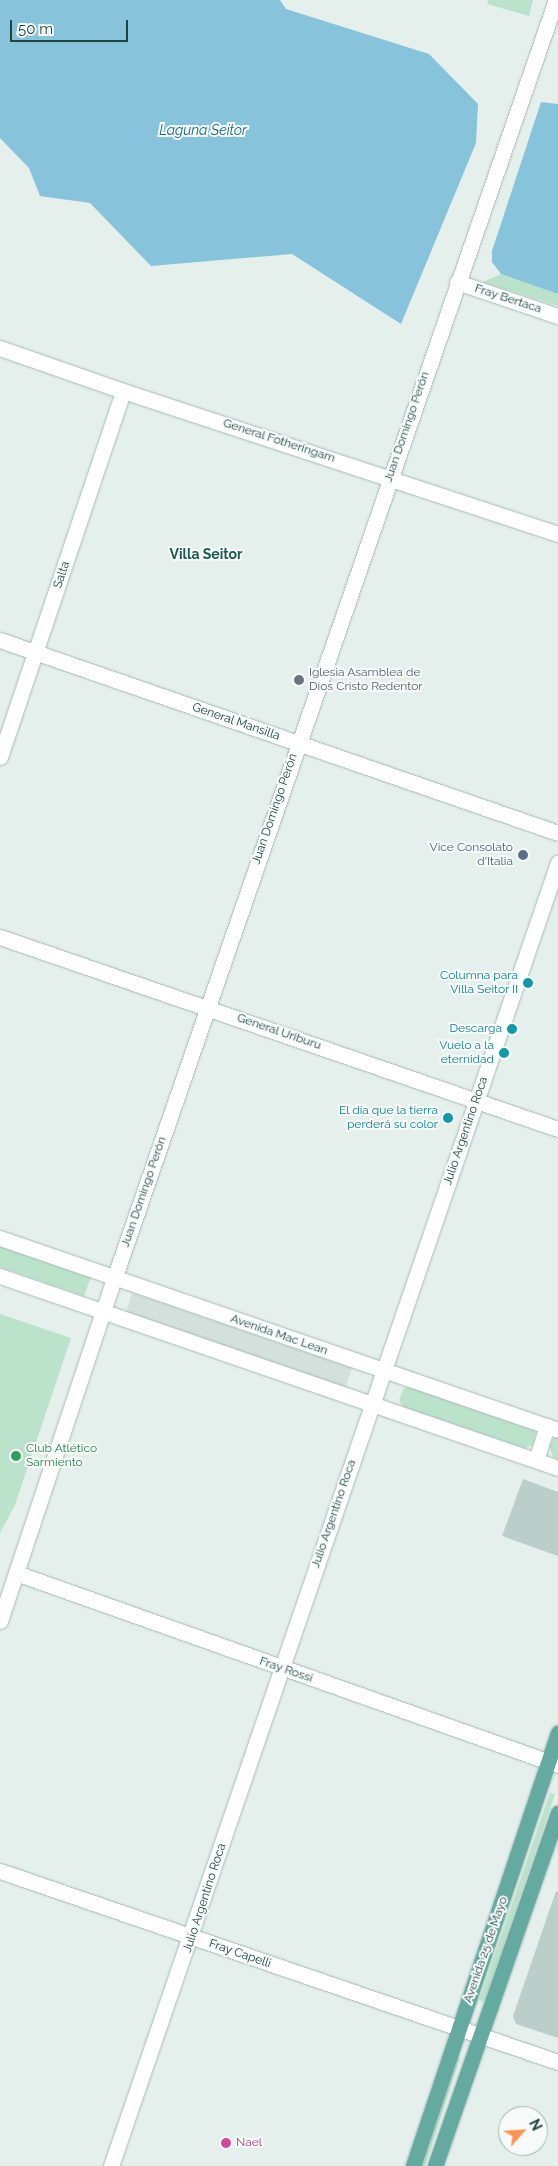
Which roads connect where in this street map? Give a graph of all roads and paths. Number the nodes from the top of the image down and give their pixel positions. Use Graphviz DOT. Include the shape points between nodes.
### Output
graph roads {
  1 [pos="556,0"];
  2 [pos="457,282"];
  3 [pos="558,316"];
  4 [pos="0,348"];
  5 [pos="123,391"];
  6 [pos="390,477"];
  7 [pos="558,534"];
  8 [pos="0,640"];
  9 [pos="36,652"];
  10 [pos="298,744"];
  11 [pos="0,757"];
  12 [pos="558,833"];
  13 [pos="558,863"];
  14 [pos="0,936"];
  15 [pos="207,1007"];
  16 [pos="476,1101"];
  17 [pos="558,1129"];
  18 [pos="0,1238"];
  19 [pos="0,1276"];
  20 [pos="114,1278"];
  21 [pos="103,1312"];
  22 [pos="384,1371"];
  23 [pos="372,1404"];
  24 [pos="552,1428"];
  25 [pos="536,1460"];
  26 [pos="558,1468"];
  27 [pos="16,1573"];
  28 [pos="0,1621"];
  29 [pos="280,1668"];
  30 [pos="558,1733"];
  31 [pos="554,1764"];
  32 [pos="558,1812"];
  33 [pos="0,1871"];
  34 [pos="192,1938"];
  35 [pos="458,2029"];
  36 [pos="480,2035"];
  37 [pos="558,2062"];
  38 [pos="112,2166"];
  39 [pos="413,2166"];
  40 [pos="435,2166"];
  1 -- 2 [label="street, Juan Domingo Perón"];
  2 -- 3 [label="street, Fray Bertaca"];
  2 -- 6 [label="street, Juan Domingo Perón"];
  4 -- 5 [label="street, General Fotheringam"];
  5 -- 6 [label="street, General Fotheringam"];
  5 -- 9 [label="street, Salta"];
  6 -- 7 [label="street, General Fotheringam"];
  6 -- 10 [label="street, Juan Domingo Perón"];
  8 -- 9 [label="street, General Mansilla"];
  9 -- 10 [label="street, General Mansilla"];
  9 -- 11 [label="street, Salta"];
  10 -- 12 [label="street, General Mansilla"];
  10 -- 15 [label="street, Juan Domingo Perón"];
  13 -- 16 [label="street, Julio Argentino Roca"];
  14 -- 15 [label="street, General Uriburu"];
  15 -- 16 [label="street, General Uriburu"];
  15 -- 20 [label="street, Juan Domingo Perón"];
  16 -- 17 [label="street, General Uriburu"];
  16 -- 22 [label="street, Julio Argentino Roca"];
  18 -- 20 [label="street, Avenida Mac Lean"];
  19 -- 21 [label="street"];
  20 -- 21 [label="street, Juan Domingo Perón"];
  20 -- 22 [label="street, Avenida Mac Lean"];
  21 -- 23 [label="street"];
  21 -- 27 [label="street, Juan Domingo Perón"];
  22 -- 23 [label="street, Julio Argentino Roca"];
  22 -- 24 [label="street, Avenida Mac Lean"];
  23 -- 25 [label="street"];
  23 -- 29 [label="street, Julio Argentino Roca"];
  24 -- 25 [label="street"];
  25 -- 26 [label="street"];
  27 -- 28 [label="street, Juan Domingo Perón"];
  27 -- 29 [label="street, Fray Rossi"];
  29 -- 31 [label="street, Fray Rossi"];
  29 -- 34 [label="street, Julio Argentino Roca"];
  30 -- 31 [label="main road, Avenida 25 de Mayo"];
  31 -- 35 [label="main road, Avenida 25 de Mayo"];
  32 -- 36 [label="main road, Avenida 25 de Mayo"];
  33 -- 34 [label="street, Fray Capelli"];
  34 -- 35 [label="street, Fray Capelli"];
  34 -- 38 [label="street, Julio Argentino Roca"];
  35 -- 36 [label="street, Fray Capelli"];
  35 -- 39 [label="main road, Avenida 25 de Mayo"];
  36 -- 37 [label="street, Fray Capelli"];
  36 -- 40 [label="main road, Avenida 25 de Mayo"];
}
